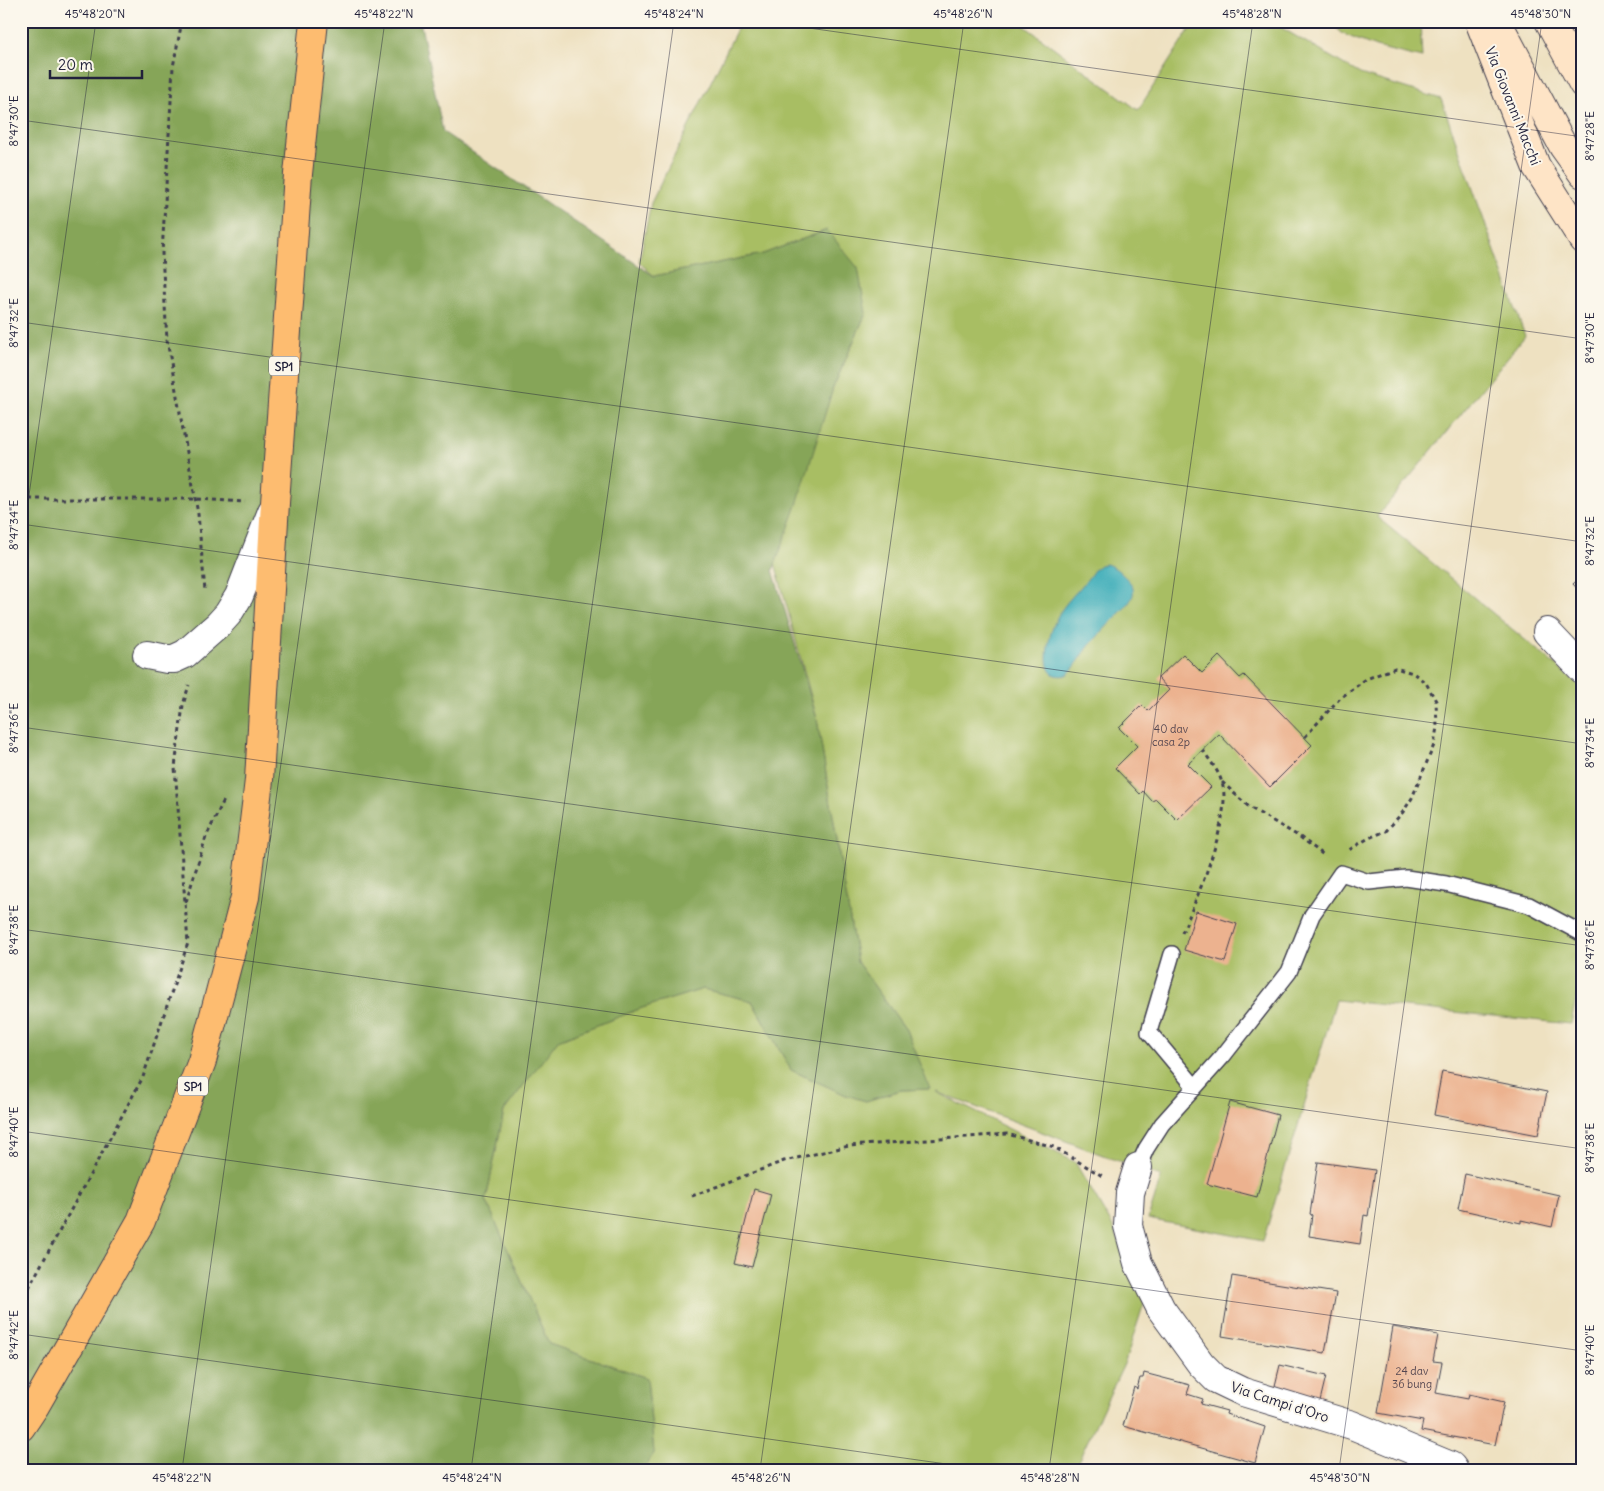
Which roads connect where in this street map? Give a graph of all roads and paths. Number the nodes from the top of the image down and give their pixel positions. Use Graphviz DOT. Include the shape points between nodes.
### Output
graph roads {
  1 [pos="314,21"];
  2 [pos="1479,21"];
  3 [pos="1497,21"];
  4 [pos="1548,21"];
  5 [pos="1583,84"];
  6 [pos="1583,174"];
  7 [pos="1583,240"];
  8 [pos="21,499"];
  9 [pos="275,503"];
  10 [pos="1547,632"];
  11 [pos="147,655"];
  12 [pos="1583,670"];
  13 [pos="1305,737"];
  14 [pos="1203,750"];
  15 [pos="1222,782"];
  16 [pos="206,837"];
  17 [pos="1340,874"];
  18 [pos="185,905"];
  19 [pos="1583,934"];
  20 [pos="1172,954"];
  21 [pos="1196,1087"];
  22 [pos="1138,1166"];
  23 [pos="1130,1193"];
  24 [pos="692,1196"];
  25 [pos="21,1427"];
  26 [pos="1454,1470"];
  1 -- 9 [label="main road, SP1" via="298,174"];
  2 -- 7 [label="street, Via Giovanni Macchi" via="1536,166"];
  3 -- 6 [label="street, Via Giovanni Macchi" via="1562,146"];
  4 -- 5 [label="street"];
  8 -- 9 [label="path" via="195,499"];
  9 -- 11 [label="street" via="239,596 218,626 185,654 174,659"];
  9 -- 25 [label="main road, SP1" via="259,780 245,896 202,1061 141,1221"];
  10 -- 12 [label="street"];
  13 -- 17 [label="path" via="1339,699 1366,679 1395,668 1414,673 1426,683 1436,701 1434,744 1412,798 1386,831 1342,853"];
  14 -- 15 [label="path"];
  15 -- 17 [label="path" via="1249,807 1323,853"];
  15 -- 20 [label="path" via="1222,821 1197,898"];
  16 -- 18 [label="path"];
  17 -- 19 [label="lane" via="1370,882 1406,878 1446,884 1529,906"];
  17 -- 21 [label="lane" via="1312,915 1289,972"];
  20 -- 21 [label="lane" via="1149,1032"];
  21 -- 22 [label="lane" via="1162,1124"];
  22 -- 23 [label="street, Via Campi d'Oro"];
  23 -- 24 [label="path" via="1054,1147 1007,1134 849,1146 784,1161"];
  23 -- 26 [label="street, Via Campi d'Oro" via="1128,1226 1138,1263 1161,1309 1201,1364 1216,1379 1243,1392 1352,1425"];
}
